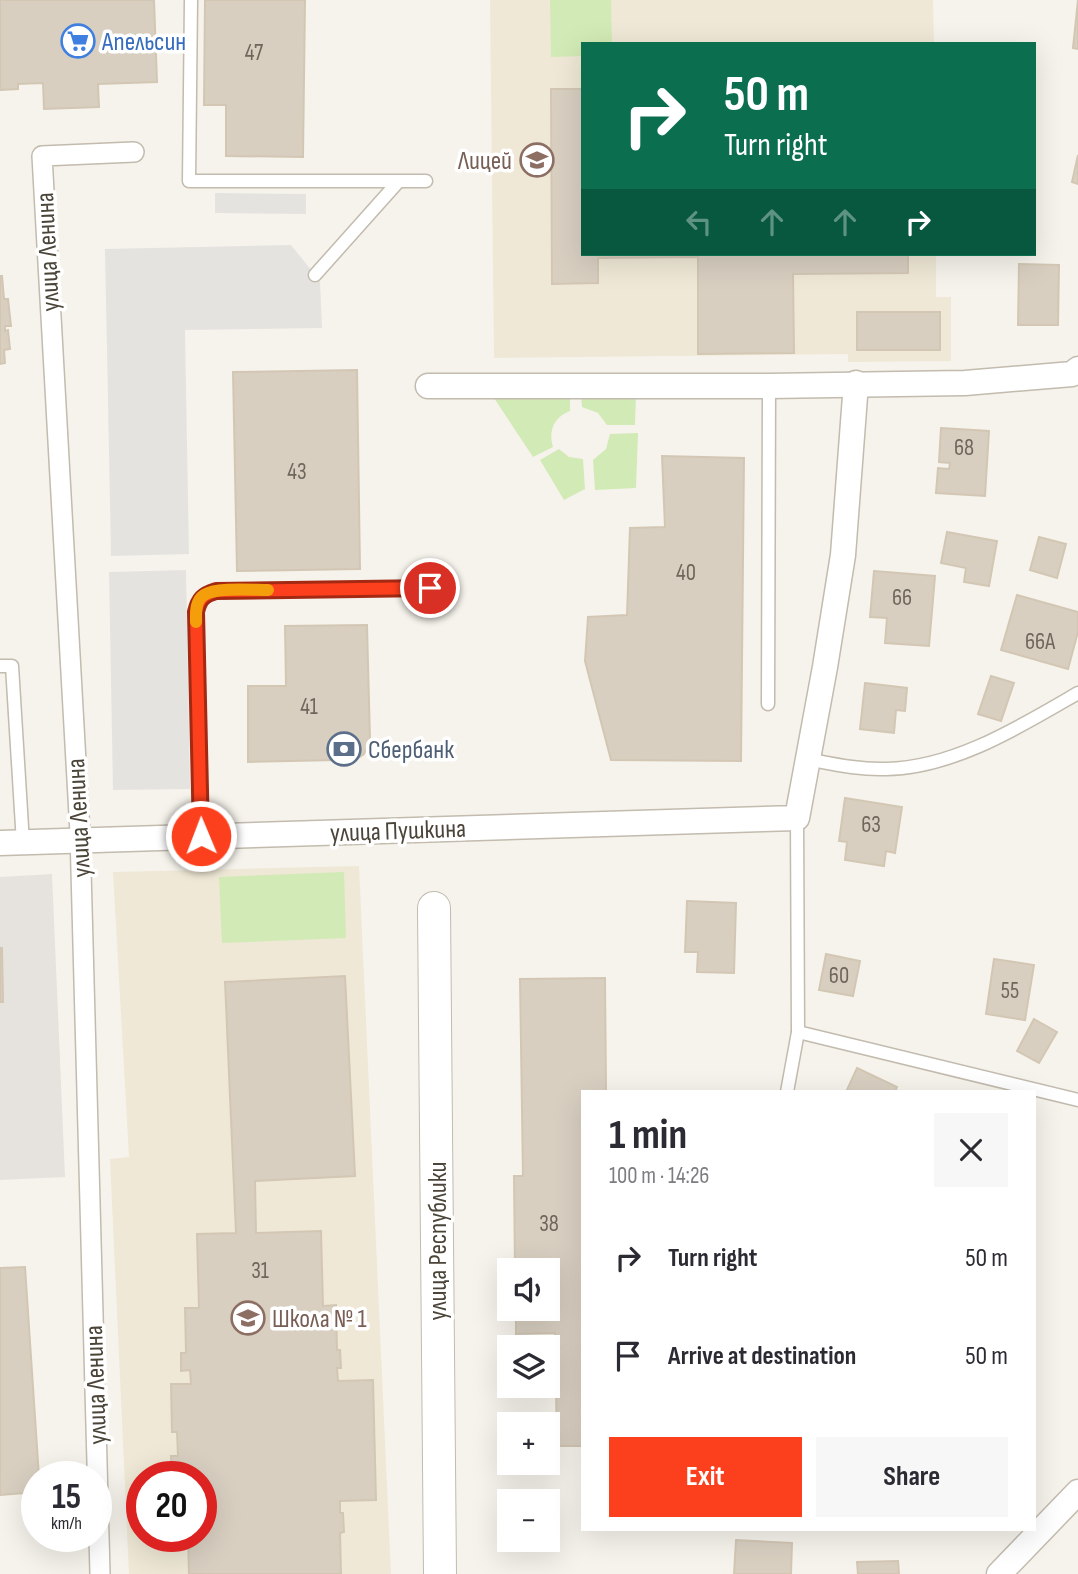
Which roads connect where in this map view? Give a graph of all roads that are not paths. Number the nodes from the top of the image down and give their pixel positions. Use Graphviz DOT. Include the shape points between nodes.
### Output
graph roads {
  1 [pos="191,0"];
  2 [pos="134,152"];
  3 [pos="426,181"];
  4 [pos="398,182"];
  5 [pos="316,275"];
  6 [pos="1078,369"];
  7 [pos="856,383"];
  8 [pos="428,386"];
  9 [pos="769,386"];
  10 [pos="430,588"];
  11 [pos="0,666"];
  12 [pos="1078,692"];
  13 [pos="768,704"];
  14 [pos="806,759"];
  15 [pos="797,818"];
  16 [pos="201,836"];
  17 [pos="80,840"];
  18 [pos="11,843"];
  19 [pos="434,908"];
  20 [pos="798,1032"];
  21 [pos="787,1090"];
  22 [pos="1078,1100"];
  23 [pos="1078,1492"];
  24 [pos="100,1574"];
  25 [pos="440,1574"];
  26 [pos="999,1574"];
  1 -- 4 [label="lane" via="189,181"];
  2 -- 17 [label="street, улица Ленина" via="42,156"];
  3 -- 4 [label="lane"];
  4 -- 5 [label="lane"];
  6 -- 7 [label="street" via="1072,374 965,383"];
  7 -- 9 [label="street"];
  7 -- 14 [label="street" via="843,555"];
  8 -- 9 [label="street"];
  9 -- 13 [label="lane"];
  10 -- 16 [label="lane" via="205,594 196,612"];
  11 -- 18 [label="lane" via="12,666"];
  12 -- 14 [label="lane" via="993,740 952,756 888,769"];
  14 -- 15 [label="street"];
  15 -- 16 [label="street, улица Пушкина"];
  15 -- 20 [label="lane"];
  16 -- 17 [label="street, улица Пушкина"];
  17 -- 18 [label="street, улица Пушкина"];
  17 -- 24 [label="street, улица Ленина"];
  19 -- 25 [label="street, улица Республики"];
  20 -- 21 [label="lane"];
  20 -- 22 [label="lane"];
  23 -- 26 [label="street"];
}
